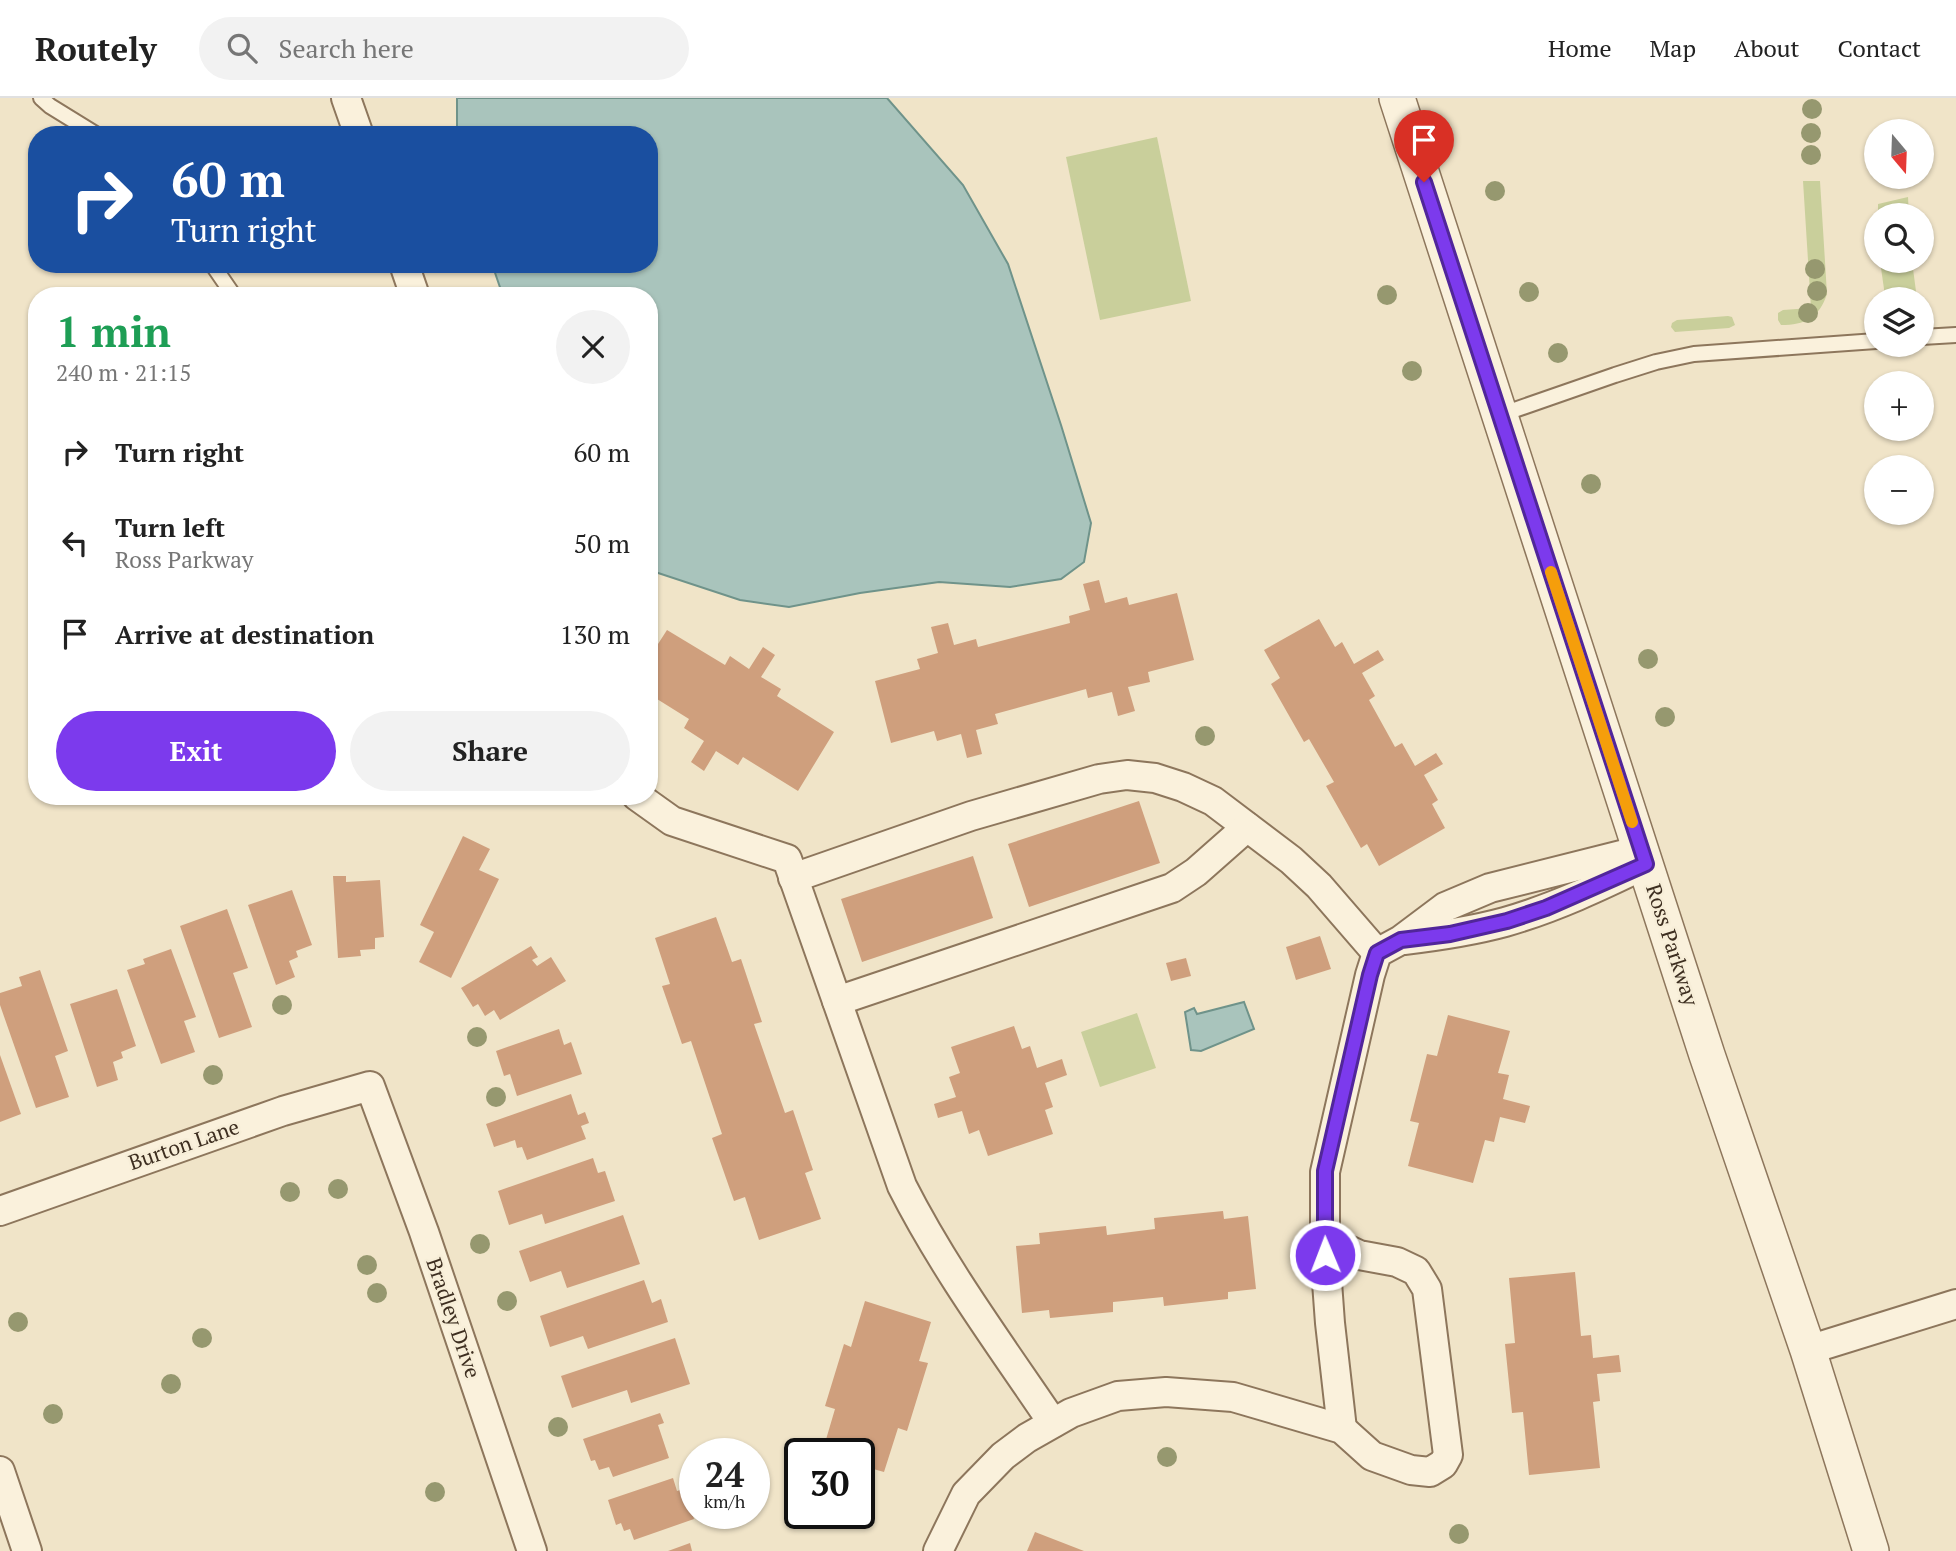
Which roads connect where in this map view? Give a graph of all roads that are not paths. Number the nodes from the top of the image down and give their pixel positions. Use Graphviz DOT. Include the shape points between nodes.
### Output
graph roads {
  1 [pos="41,98"];
  2 [pos="346,98"];
  3 [pos="1397,98"];
  4 [pos="82,126"];
  5 [pos="356,126"];
  6 [pos="1956,335"];
  7 [pos="1934,336"];
  8 [pos="1864,342"];
  9 [pos="1500,415"];
  10 [pos="650,805"];
  11 [pos="1247,827"];
  12 [pos="1644,857"];
  13 [pos="790,869"];
  14 [pos="1389,947"];
  15 [pos="837,1001"];
  16 [pos="369,1086"];
  17 [pos="0,1211"];
  18 [pos="1325,1235"];
  19 [pos="1956,1304"];
  20 [pos="1808,1350"];
  21 [pos="1053,1423"];
  22 [pos="1342,1429"];
  23 [pos="0,1471"];
  24 [pos="27,1551"];
  25 [pos="532,1551"];
  26 [pos="938,1551"];
  27 [pos="1871,1551"];
  1 -- 4 [label="lane"];
  2 -- 5 [label="street"];
  3 -- 9 [label="street, Ross Parkway"];
  6 -- 7 [label="lane"];
  8 -- 9 [label="lane" via="1693,354 1656,362"];
  9 -- 12 [label="street, Ross Parkway"];
  10 -- 13 [label="street" via="672,821"];
  11 -- 13 [label="street" via="1183,787 1127,775 1099,779"];
  11 -- 14 [label="street"];
  11 -- 15 [label="street" via="1172,888"];
  12 -- 14 [label="street" via="1490,888 1445,908"];
  12 -- 20 [label="street, Ross Parkway"];
  13 -- 15 [label="street"];
  14 -- 18 [label="street" via="1370,975 1325,1171"];
  15 -- 21 [label="street" via="902,1186 919,1220"];
  16 -- 17 [label="street, Burton Lane" via="283,1111"];
  16 -- 25 [label="street, Bradley Drive"];
  18 -- 22 [label="street"];
  18 -- 22 [label="street" via="1359,1255 1416,1271 1427,1289 1448,1455 1430,1472 1411,1470 1372,1456"];
  19 -- 20 [label="street"];
  20 -- 27 [label="street, Ross Parkway"];
  21 -- 22 [label="street" via="1118,1396 1166,1392 1233,1397"];
  21 -- 26 [label="street" via="1003,1456 966,1494"];
  23 -- 24 [label="street"];
}
